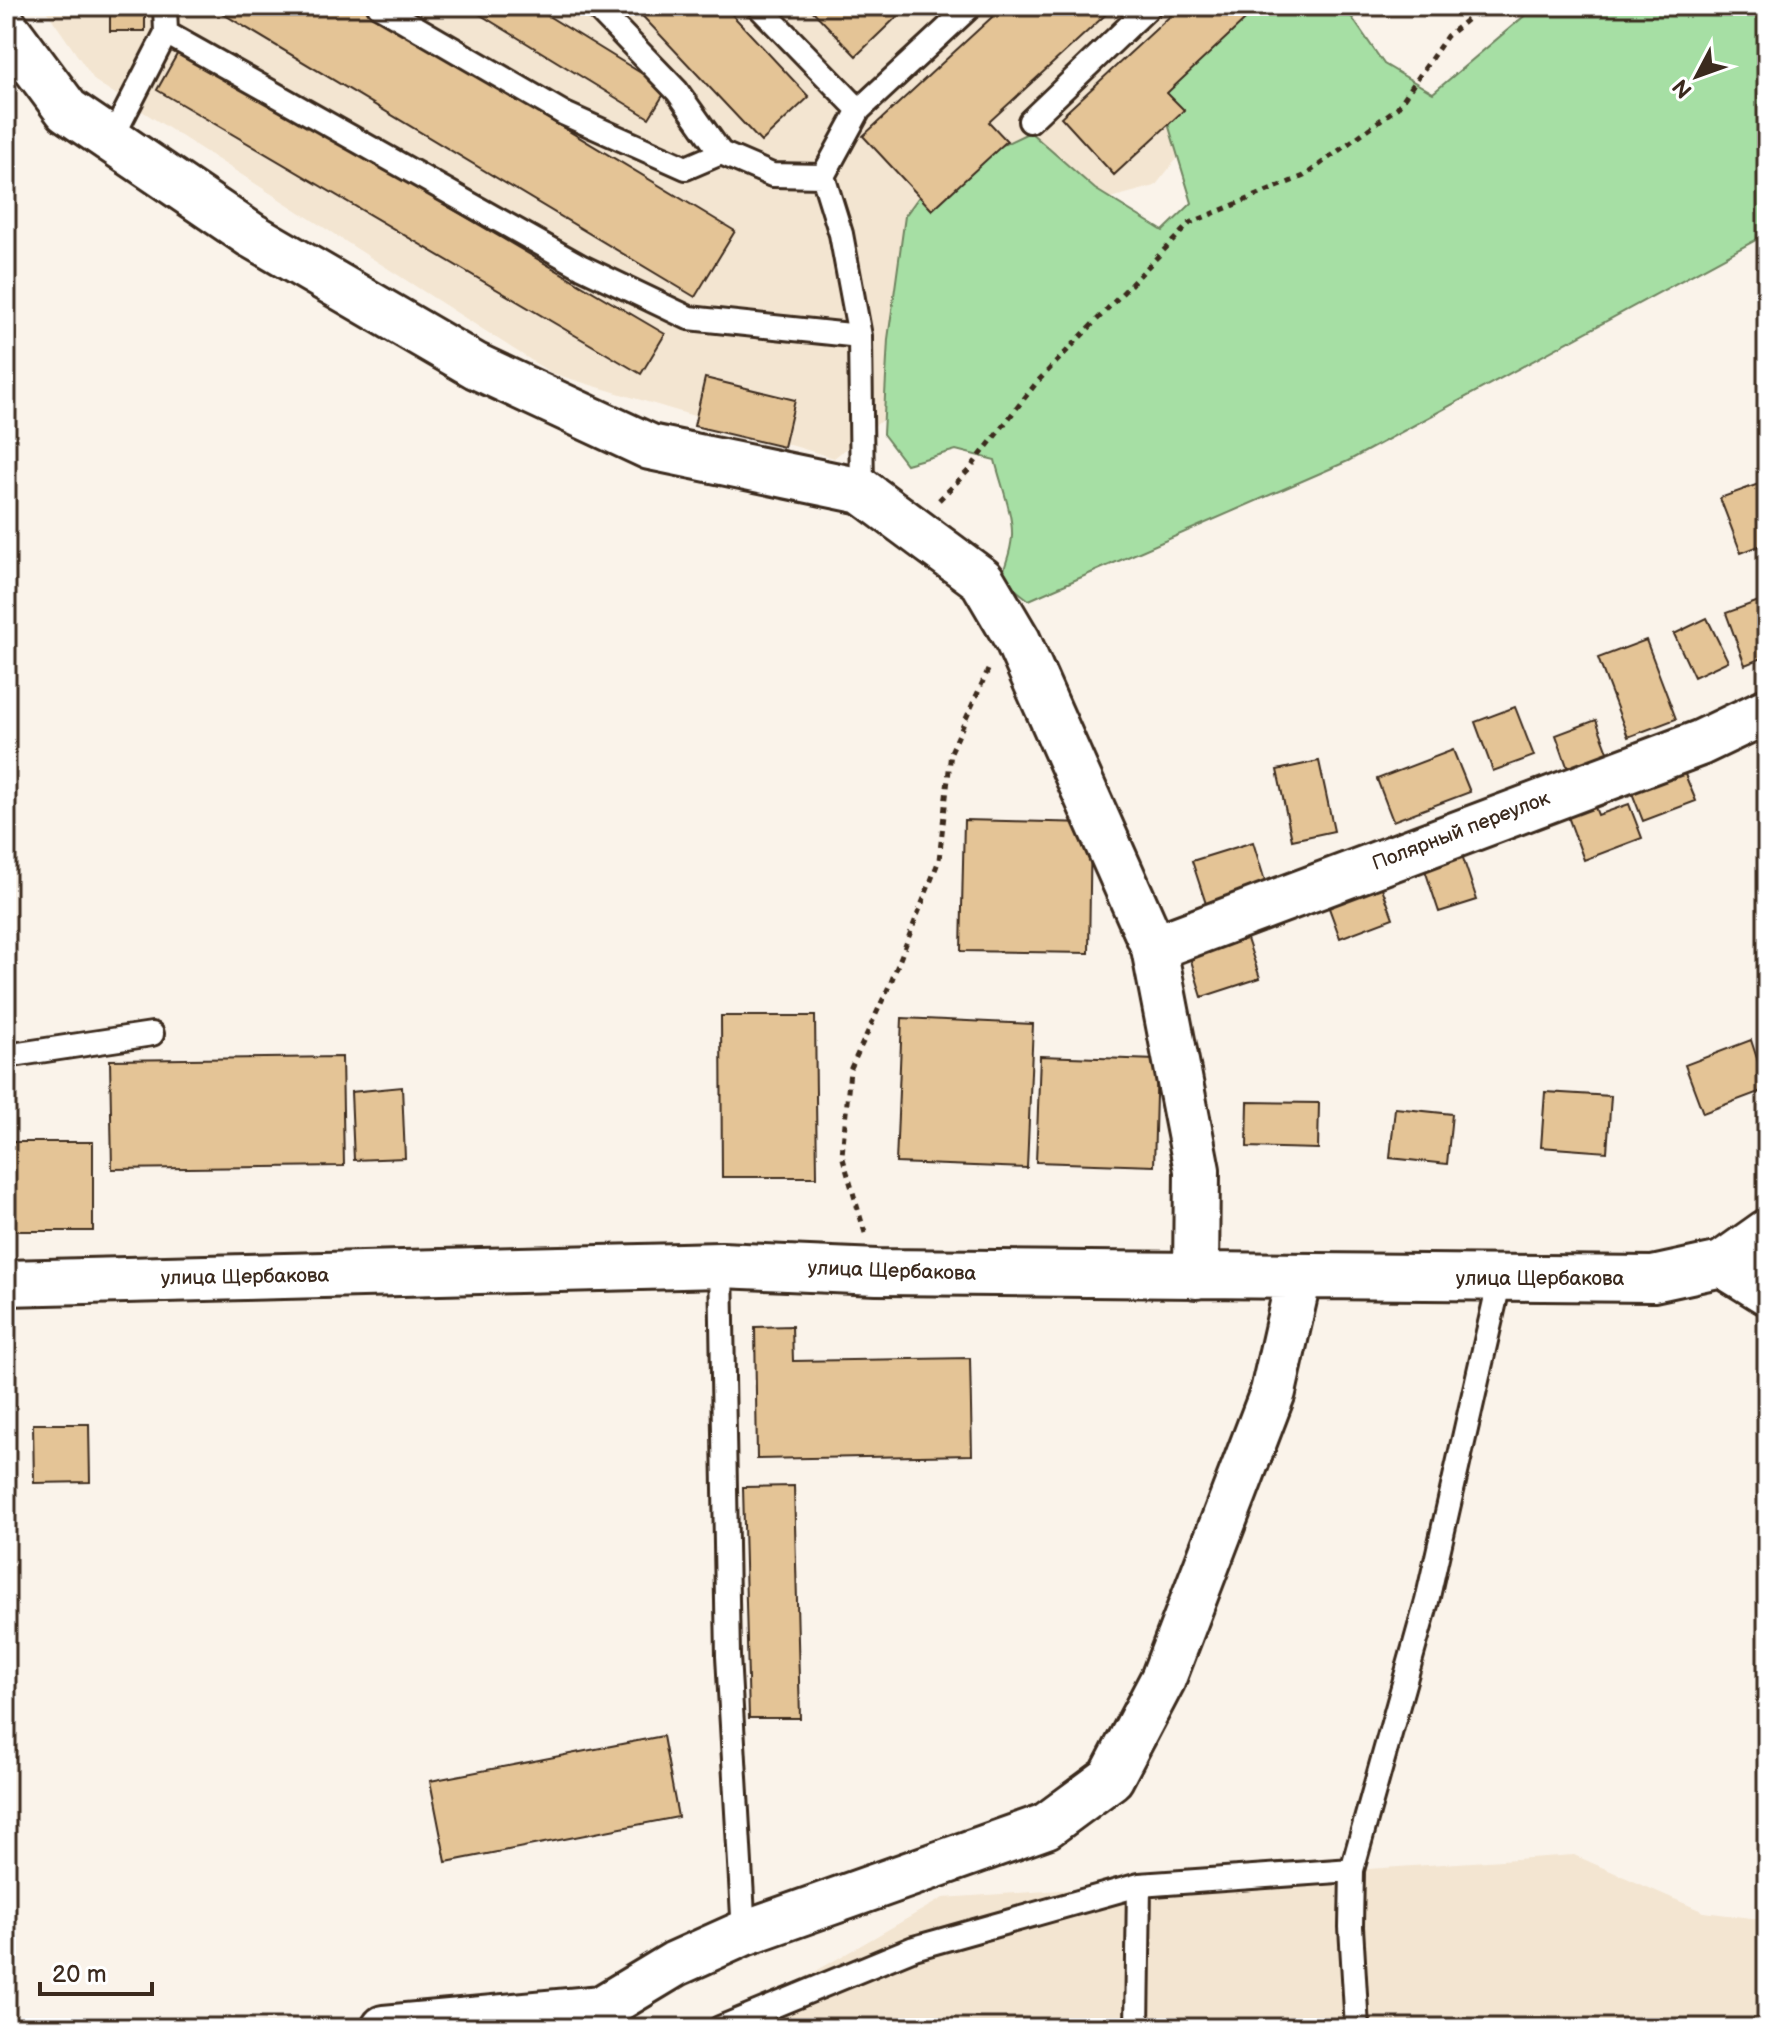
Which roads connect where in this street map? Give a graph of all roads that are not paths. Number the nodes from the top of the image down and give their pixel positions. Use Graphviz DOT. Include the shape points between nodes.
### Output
graph roads {
  1 [pos="165,6"];
  2 [pos="379,6"];
  3 [pos="595,6"];
  4 [pos="758,6"];
  5 [pos="1150,6"];
  6 [pos="958,10"];
  7 [pos="6,28"];
  8 [pos="166,33"];
  9 [pos="859,110"];
  10 [pos="1030,121"];
  11 [pos="111,140"];
  12 [pos="721,153"];
  13 [pos="823,176"];
  14 [pos="860,336"];
  15 [pos="862,491"];
  16 [pos="1767,711"];
  17 [pos="1154,948"];
  18 [pos="152,1034"];
  19 [pos="6,1056"];
  20 [pos="1767,1232"];
  21 [pos="1722,1264"];
  22 [pos="721,1265"];
  23 [pos="1196,1276"];
  24 [pos="1299,1277"];
  25 [pos="1500,1279"];
  26 [pos="6,1283"];
  27 [pos="1767,1292"];
  28 [pos="1352,1870"];
  29 [pos="1139,1885"];
  30 [pos="744,1933"];
  31 [pos="601,2018"];
  32 [pos="384,2028"];
  33 [pos="720,2028"];
  34 [pos="1137,2028"];
  35 [pos="1357,2028"];
  1 -- 8 [label="lane"];
  2 -- 12 [label="lane" via="565,114 686,168"];
  3 -- 12 [label="lane" via="677,91"];
  4 -- 9 [label="lane"];
  5 -- 10 [label="lane"];
  6 -- 9 [label="lane"];
  7 -- 11 [label="street" via="67,110"];
  8 -- 11 [label="lane"];
  8 -- 14 [label="lane" via="582,267 689,318"];
  9 -- 13 [label="lane"];
  11 -- 15 [label="street" via="251,235 476,366 650,447"];
  12 -- 13 [label="lane" via="772,175"];
  13 -- 14 [label="lane" via="841,234"];
  14 -- 15 [label="lane"];
  15 -- 17 [label="street" via="982,580 1018,641"];
  16 -- 17 [label="street, Полярный переулок" via="1700,743"];
  17 -- 23 [label="street" via="1197,1170"];
  18 -- 19 [label="lane"];
  20 -- 21 [label="street, улица Щербакова"];
  21 -- 25 [label="street, улица Щербакова" via="1653,1279"];
  21 -- 27 [label="street"];
  22 -- 23 [label="street, улица Щербакова"];
  22 -- 26 [label="street, улица Щербакова"];
  22 -- 30 [label="lane" via="728,1656"];
  23 -- 24 [label="street, улица Щербакова"];
  24 -- 25 [label="street, улица Щербакова"];
  24 -- 30 [label="street" via="1267,1406 1163,1679 1111,1778 1046,1826"];
  25 -- 28 [label="lane" via="1427,1601"];
  28 -- 29 [label="lane"];
  28 -- 35 [label="lane"];
  29 -- 33 [label="lane" via="914,1948"];
  29 -- 34 [label="lane"];
  30 -- 31 [label="street" via="675,1964"];
  31 -- 32 [label="street"];
}
